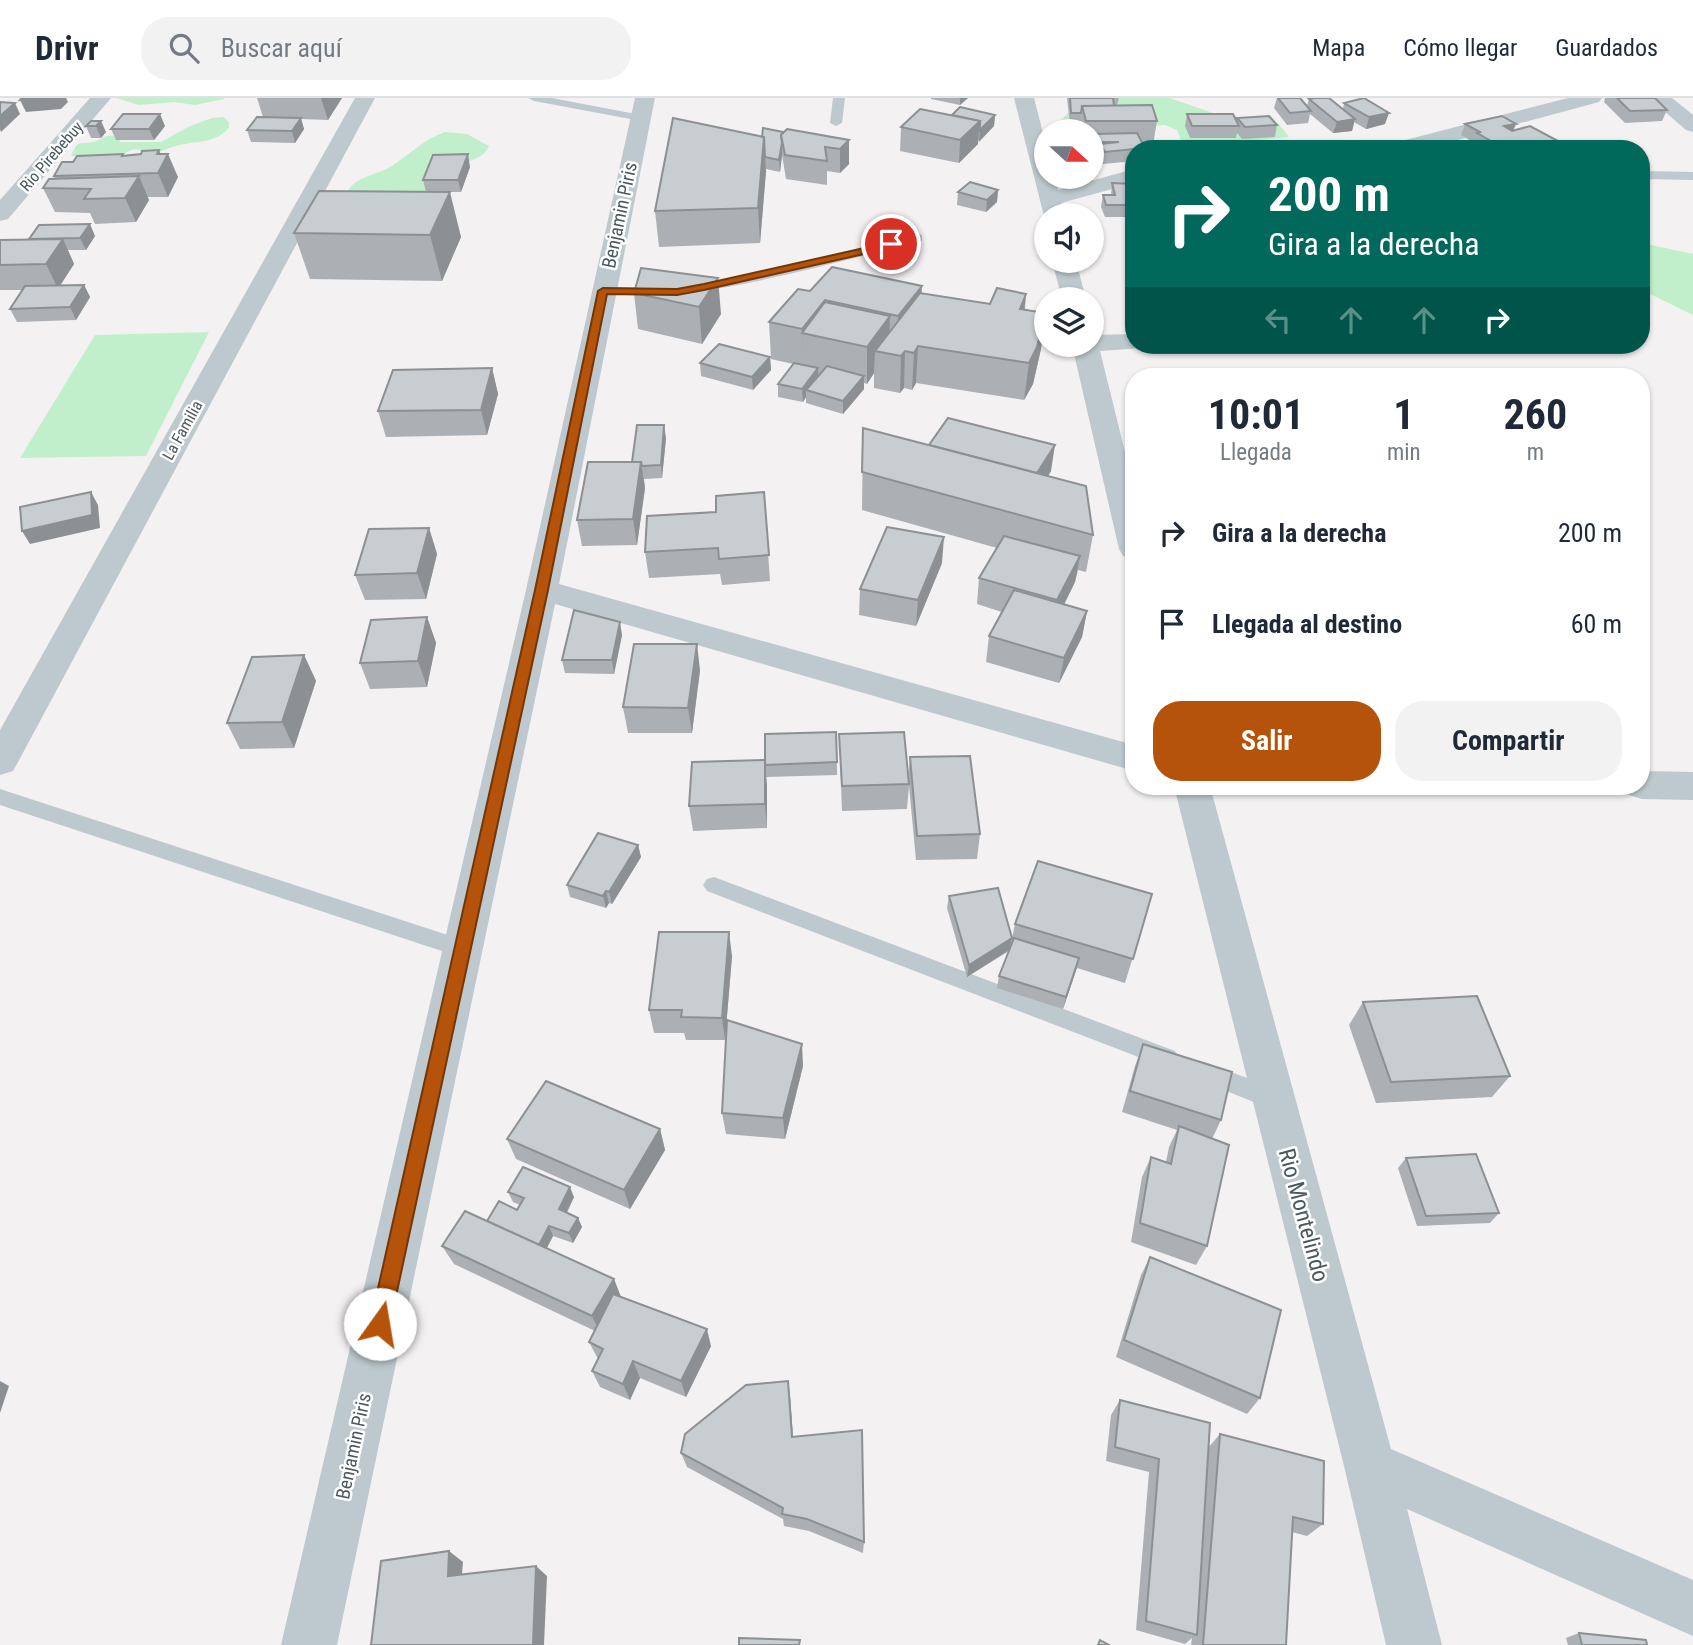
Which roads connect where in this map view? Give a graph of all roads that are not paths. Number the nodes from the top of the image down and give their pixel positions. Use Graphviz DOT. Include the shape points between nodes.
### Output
graph roads {
  1 [pos="101,98"];
  2 [pos="365,98"];
  3 [pos="534,98"];
  4 [pos="839,98"];
  5 [pos="1024,98"];
  6 [pos="1592,98"];
  7 [pos="1659,98"];
  8 [pos="643,108"];
  9 [pos="836,123"];
  10 [pos="1693,126"];
  11 [pos="1432,140"];
  12 [pos="1650,175"];
  13 [pos="1693,176"];
  14 [pos="1125,179"];
  15 [pos="1050,203"];
  16 [pos="1062,203"];
  17 [pos="0,214"];
  18 [pos="917,238"];
  19 [pos="603,291"];
  20 [pos="1125,342"];
  21 [pos="1104,343"];
  22 [pos="1087,357"];
  23 [pos="1125,512"];
  24 [pos="542,590"];
  25 [pos="1125,755"];
  26 [pos="0,762"];
  27 [pos="1650,785"];
  28 [pos="1693,786"];
  29 [pos="1194,795"];
  30 [pos="0,797"];
  31 [pos="714,885"];
  32 [pos="463,949"];
  33 [pos="1273,1099"];
  34 [pos="1370,1466"];
  35 [pos="1693,1608"];
  36 [pos="309,1645"];
  37 [pos="1414,1645"];
  1 -- 17 [label="street, Rio Pirebebuy"];
  2 -- 26 [label="street, La Familia"];
  3 -- 8 [label="lane"];
  4 -- 9 [label="lane"];
  5 -- 15 [label="street"];
  6 -- 11 [label="street"];
  7 -- 10 [label="street"];
  8 -- 19 [label="street, Benjamin Piris"];
  12 -- 13 [label="lane"];
  14 -- 16 [label="street"];
  18 -- 19 [label="lane" via="732,283 677,292"];
  19 -- 24 [label="street, Benjamin Piris"];
  20 -- 21 [label="street"];
  22 -- 23 [label="street"];
  24 -- 25 [label="street"];
  24 -- 32 [label="street, Benjamin Piris"];
  27 -- 28 [label="street"];
  29 -- 33 [label="street, Rio Montelindo"];
  30 -- 32 [label="lane"];
  31 -- 33 [label="lane"];
  32 -- 36 [label="street, Benjamin Piris"];
  33 -- 34 [label="street, Rio Montelindo"];
  34 -- 35 [label="street"];
  34 -- 37 [label="street, Rio Montelindo"];
}
